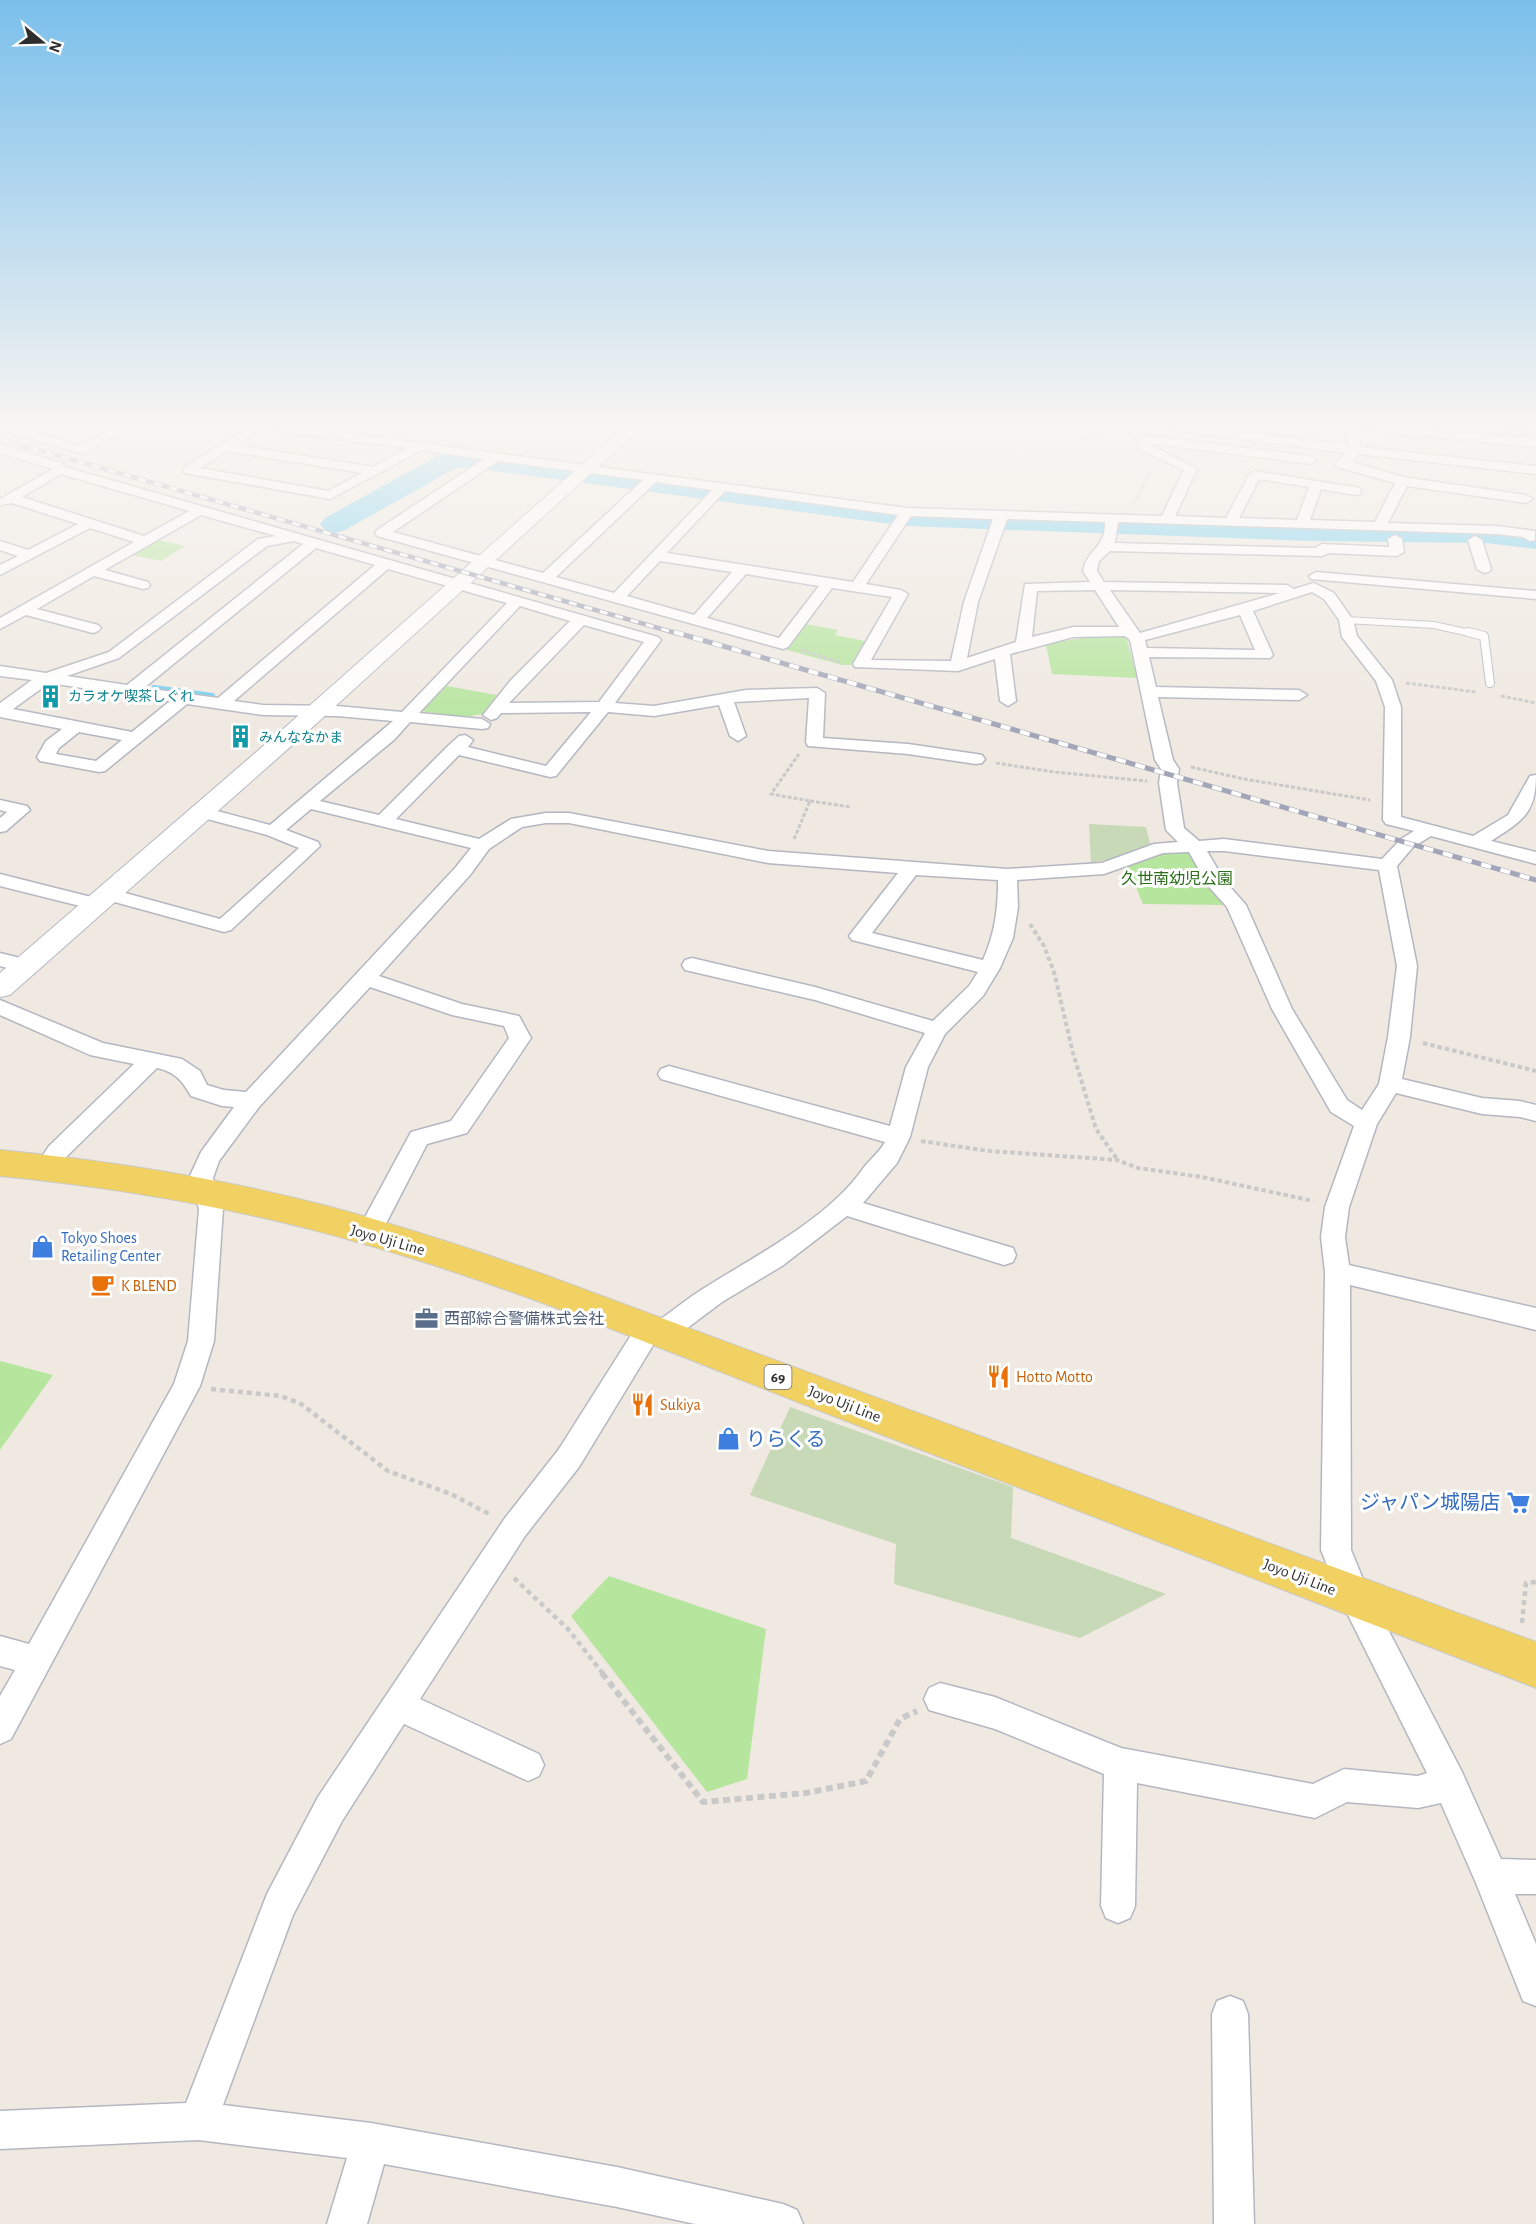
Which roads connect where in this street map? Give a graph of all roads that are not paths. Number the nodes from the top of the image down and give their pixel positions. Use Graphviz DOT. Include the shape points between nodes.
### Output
graph roads {
  1 [pos="82,527"];
  2 [pos="101,527"];
  3 [pos="171,527"];
  4 [pos="259,527"];
  5 [pos="391,527"];
  6 [pos="520,527"];
  7 [pos="600,527"];
  8 [pos="683,527"];
  9 [pos="897,527"];
  10 [pos="997,527"];
  11 [pos="1112,527"];
  12 [pos="1309,527"];
  13 [pos="1371,527"];
  14 [pos="1379,527"];
  15 [pos="1498,527"];
  16 [pos="295,537"];
  17 [pos="1486,537"];
  18 [pos="1530,537"];
  19 [pos="146,541"];
  20 [pos="313,543"];
  21 [pos="0,545"];
  22 [pos="1323,546"];
  23 [pos="1108,547"];
  24 [pos="29,555"];
  25 [pos="656,556"];
  26 [pos="483,560"];
  27 [pos="385,564"];
  28 [pos="1484,569"];
  29 [pos="742,570"];
  30 [pos="0,571"];
  31 [pos="92,571"];
  32 [pos="546,578"];
  33 [pos="828,583"];
  34 [pos="456,584"];
  35 [pos="1311,584"];
  36 [pos="143,585"];
  37 [pos="1100,586"];
  38 [pos="857,587"];
  39 [pos="1536,595"];
  40 [pos="617,598"];
  41 [pos="517,601"];
  42 [pos="1245,609"];
  43 [pos="26,610"];
  44 [pos="698,620"];
  45 [pos="1346,620"];
  46 [pos="579,621"];
  47 [pos="0,624"];
  48 [pos="93,628"];
  49 [pos="1135,640"];
  50 [pos="1023,645"];
  51 [pos="1002,652"];
  52 [pos="958,666"];
  53 [pos="0,671"];
  54 [pos="44,679"];
  55 [pos="1490,682"];
  56 [pos="130,692"];
  57 [pos="1149,692"];
  58 [pos="1299,695"];
  59 [pos="725,698"];
  60 [pos="183,699"];
  61 [pos="1008,701"];
  62 [pos="221,704"];
  63 [pos="604,707"];
  64 [pos="498,708"];
  65 [pos="0,711"];
  66 [pos="654,711"];
  67 [pos="316,712"];
  68 [pos="403,718"];
  69 [pos="482,724"];
  70 [pos="75,727"];
  71 [pos="644,730"];
  72 [pos="738,736"];
  73 [pos="135,738"];
  74 [pos="455,749"];
  75 [pos="976,759"];
  76 [pos="1536,780"];
  77 [pos="308,803"];
  78 [pos="0,805"];
  79 [pos="202,812"];
  80 [pos="383,821"];
  81 [pos="0,827"];
  82 [pos="1430,830"];
  83 [pos="273,831"];
  84 [pos="1476,842"];
  85 [pos="482,845"];
  86 [pos="1195,847"];
  87 [pos="1536,858"];
  88 [pos="1387,865"];
  89 [pos="911,869"];
  90 [pos="1007,875"];
  91 [pos="0,880"];
  92 [pos="102,899"];
  93 [pos="12,963"];
  94 [pos="692,965"];
  95 [pos="990,968"];
  96 [pos="365,978"];
  97 [pos="0,988"];
  98 [pos="0,1006"];
  99 [pos="937,1030"];
  100 [pos="153,1059"];
  101 [pos="669,1074"];
  102 [pos="1390,1084"];
  103 [pos="250,1101"];
  104 [pos="1536,1113"];
  105 [pos="1366,1123"];
  106 [pos="899,1137"];
  107 [pos="0,1163"];
  108 [pos="47,1167"];
  109 [pos="206,1192"];
  110 [pos="844,1206"];
  111 [pos="369,1232"];
  112 [pos="1004,1256"];
  113 [pos="1337,1272"];
  114 [pos="1536,1320"];
  115 [pos="655,1331"];
  116 [pos="1355,1597"];
  117 [pos="0,1652"];
  118 [pos="37,1661"];
  119 [pos="1528,1662"];
  120 [pos="940,1699"];
  121 [pos="398,1705"];
  122 [pos="0,1728"];
  123 [pos="1121,1764"];
  124 [pos="528,1765"];
  125 [pos="1450,1784"];
  126 [pos="1491,1876"];
  127 [pos="1536,1876"];
  128 [pos="1118,1906"];
  129 [pos="1536,1988"];
  130 [pos="1230,2014"];
  131 [pos="198,2121"];
  132 [pos="0,2130"];
  133 [pos="370,2142"];
  134 [pos="347,2224"];
  135 [pos="783,2224"];
  136 [pos="1234,2224"];
  1 -- 24 [label="street"];
  2 -- 19 [label="street"];
  3 -- 19 [label="street"];
  4 -- 16 [label="street"];
  5 -- 26 [label="street" via="382,533"];
  6 -- 26 [label="street"];
  7 -- 32 [label="street"];
  8 -- 25 [label="street"];
  9 -- 38 [label="street"];
  10 -- 52 [label="street" via="971,602"];
  11 -- 23 [label="street"];
  12 -- 22 [label="street"];
  13 -- 14 [label="street"];
  14 -- 17 [label="street"];
  15 -- 17 [label="street"];
  16 -- 20 [label="street"];
  16 -- 54 [label="street" via="263,542 114,655"];
  17 -- 18 [label="street"];
  17 -- 22 [label="street" via="1395,538 1397,552"];
  17 -- 28 [label="street"];
  19 -- 31 [label="street"];
  20 -- 27 [label="street"];
  20 -- 56 [label="street"];
  21 -- 24 [label="street"];
  22 -- 23 [label="street"];
  22 -- 35 [label="street"];
  23 -- 37 [label="street" via="1092,560 1090,572"];
  24 -- 30 [label="street"];
  25 -- 29 [label="street"];
  25 -- 40 [label="street"];
  26 -- 32 [label="street"];
  26 -- 34 [label="street"];
  27 -- 34 [label="street"];
  27 -- 62 [label="street"];
  29 -- 33 [label="street"];
  29 -- 44 [label="street"];
  31 -- 36 [label="street"];
  31 -- 43 [label="street"];
  32 -- 40 [label="street"];
  33 -- 38 [label="street"];
  33 -- 44 [label="street" via="783,644"];
  34 -- 41 [label="street"];
  34 -- 67 [label="street"];
  35 -- 37 [label="street"];
  35 -- 39 [label="street"];
  35 -- 42 [label="street"];
  35 -- 45 [label="street" via="1329,596"];
  37 -- 49 [label="street"];
  37 -- 50 [label="street" via="1030,587"];
  38 -- 52 [label="street" via="901,594 861,664"];
  40 -- 44 [label="street"];
  41 -- 46 [label="street"];
  41 -- 68 [label="street"];
  42 -- 49 [label="street"];
  42 -- 49 [label="street" via="1265,654"];
  43 -- 47 [label="street"];
  43 -- 48 [label="street"];
  45 -- 55 [label="lane" via="1434,625 1484,636"];
  45 -- 82 [label="street" via="1350,637 1384,680 1393,707 1392,819"];
  46 -- 63 [label="street" via="653,640"];
  46 -- 64 [label="street" via="517,683"];
  49 -- 50 [label="street" via="1073,632"];
  49 -- 57 [label="street"];
  50 -- 51 [label="street"];
  51 -- 52 [label="street"];
  51 -- 61 [label="street"];
  53 -- 54 [label="street"];
  54 -- 56 [label="street"];
  54 -- 65 [label="street"];
  56 -- 60 [label="street"];
  57 -- 58 [label="street"];
  57 -- 86 [label="street" via="1164,760 1170,769 1168,783 1175,830"];
  59 -- 66 [label="street"];
  59 -- 72 [label="street"];
  59 -- 75 [label="street" via="817,693 814,742"];
  60 -- 62 [label="street"];
  60 -- 73 [label="street"];
  62 -- 67 [label="street"];
  63 -- 64 [label="street"];
  63 -- 66 [label="street"];
  63 -- 74 [label="street" via="550,772"];
  64 -- 69 [label="street"];
  65 -- 70 [label="street"];
  66 -- 71 [label="street"];
  67 -- 68 [label="street"];
  67 -- 79 [label="street"];
  68 -- 69 [label="street"];
  68 -- 77 [label="street" via="389,735"];
  69 -- 74 [label="street"];
  70 -- 73 [label="street"];
  70 -- 73 [label="street" via="52,745 46,757 99,767"];
  74 -- 80 [label="street"];
  76 -- 84 [label="street" via="1515,818"];
  77 -- 80 [label="street"];
  77 -- 83 [label="street"];
  78 -- 81 [label="street" via="21,810"];
  79 -- 83 [label="street"];
  79 -- 92 [label="street"];
  80 -- 85 [label="street"];
  82 -- 84 [label="street"];
  82 -- 88 [label="street" via="1407,843"];
  83 -- 92 [label="street" via="311,846 224,927"];
  84 -- 87 [label="street"];
  85 -- 89 [label="street" via="517,823 569,818 734,852"];
  85 -- 96 [label="street"];
  86 -- 88 [label="street" via="1224,846"];
  86 -- 90 [label="street" via="1161,848 1104,868"];
  86 -- 105 [label="street" via="1216,883 1236,905 1282,1009 1339,1107"];
  88 -- 102 [label="street" via="1407,966"];
  89 -- 90 [label="street"];
  89 -- 95 [label="street" via="859,936"];
  90 -- 95 [label="street" via="1008,907 1003,938"];
  91 -- 92 [label="street"];
  92 -- 93 [label="street"];
  93 -- 97 [label="street"];
  94 -- 99 [label="street" via="824,995"];
  95 -- 99 [label="street" via="976,991"];
  96 -- 103 [label="street"];
  96 -- 111 [label="street" via="459,1010 512,1021 520,1038 459,1127 419,1138"];
  98 -- 100 [label="street" via="98,1050"];
  99 -- 106 [label="street" via="917,1067"];
  100 -- 103 [label="street" via="174,1064 192,1076 199,1090"];
  100 -- 108 [label="street" via="57,1152"];
  101 -- 106 [label="street"];
  102 -- 104 [label="street" via="1482,1106"];
  102 -- 105 [label="street"];
  103 -- 109 [label="street" via="209,1158 201,1178"];
  105 -- 113 [label="street" via="1337,1207 1333,1237"];
  106 -- 110 [label="street" via="889,1157"];
  107 -- 108 [label="main road, Joyo Uji Line / 69"];
  108 -- 109 [label="main road, Joyo Uji Line / 69"];
  109 -- 111 [label="main road, Joyo Uji Line / 69"];
  109 -- 118 [label="street" via="210,1229 201,1341 187,1386"];
  110 -- 112 [label="street"];
  110 -- 115 [label="street" via="773,1259"];
  111 -- 115 [label="main road, Joyo Uji Line / 69" via="497,1272"];
  113 -- 114 [label="street"];
  113 -- 116 [label="street" via="1336,1550"];
  115 -- 116 [label="main road, Joyo Uji Line / 69"];
  115 -- 121 [label="street" via="569,1458 515,1527"];
  116 -- 119 [label="main road, Joyo Uji Line / 69"];
  116 -- 125 [label="street"];
  117 -- 118 [label="street"];
  118 -- 122 [label="street"];
  120 -- 123 [label="street" via="995,1713"];
  121 -- 124 [label="street"];
  121 -- 131 [label="street" via="330,1809 279,1906"];
  123 -- 125 [label="street" via="1315,1801 1344,1785 1418,1792"];
  123 -- 128 [label="street"];
  125 -- 126 [label="street"];
  126 -- 127 [label="street"];
  126 -- 129 [label="street"];
  130 -- 136 [label="street"];
  131 -- 132 [label="street"];
  131 -- 133 [label="street"];
  133 -- 134 [label="street"];
  133 -- 135 [label="street" via="617,2187"];
}
